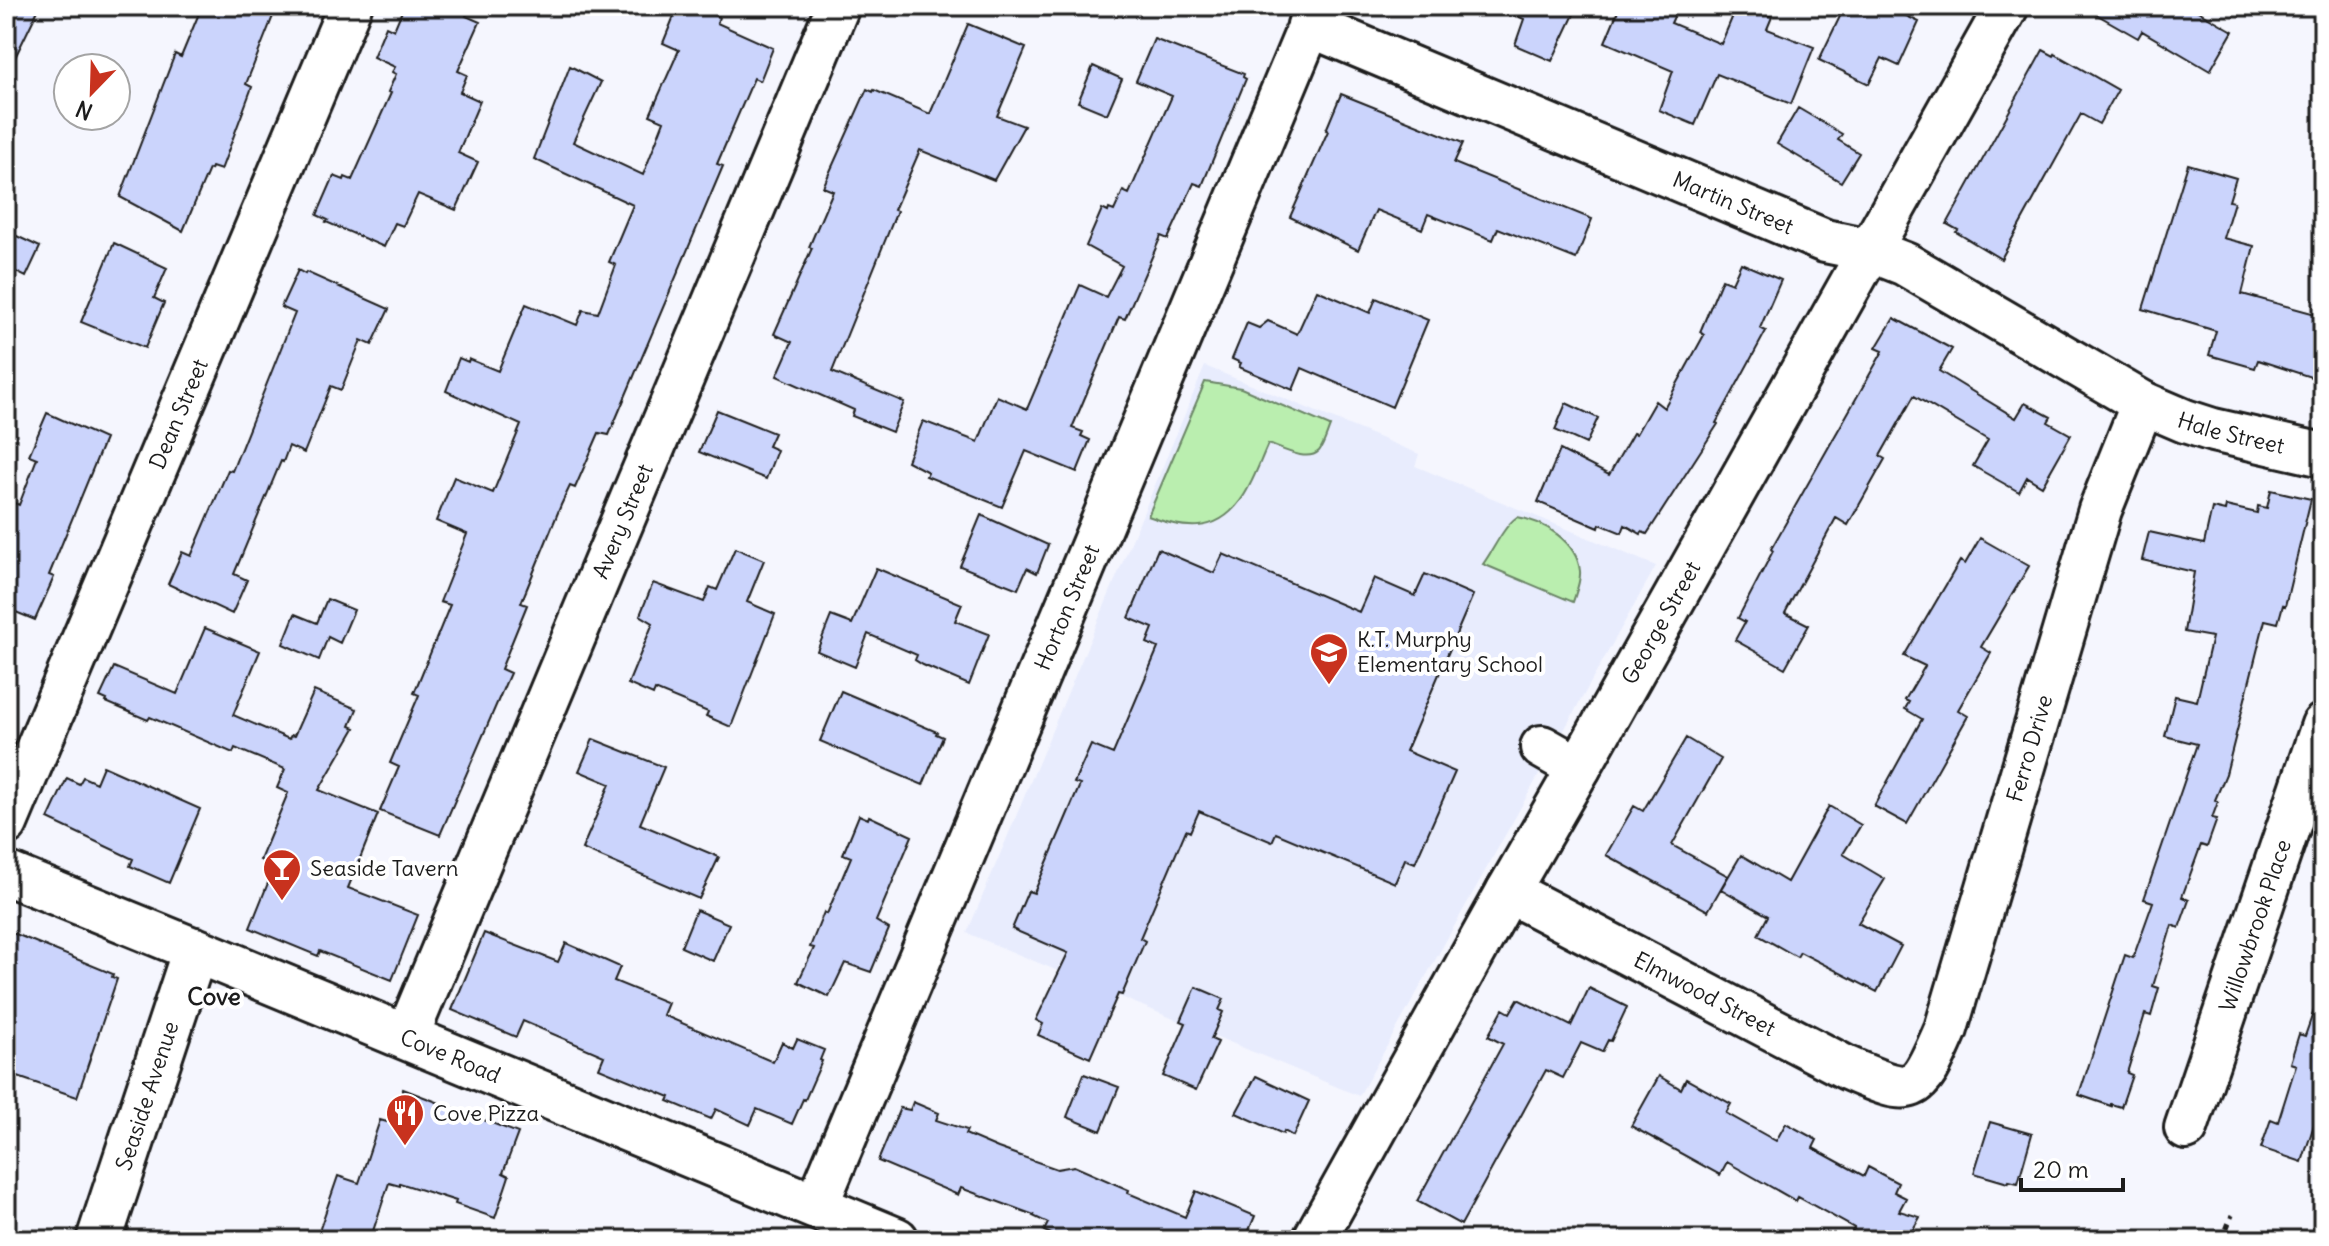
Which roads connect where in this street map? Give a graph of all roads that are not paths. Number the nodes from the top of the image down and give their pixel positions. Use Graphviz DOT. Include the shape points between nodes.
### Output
graph roads {
  1 [pos="350,6"];
  2 [pos="838,6"];
  3 [pos="2007,6"];
  4 [pos="1314,16"];
  5 [pos="1869,250"];
  6 [pos="2143,403"];
  7 [pos="2323,455"];
  8 [pos="2323,725"];
  9 [pos="1542,747"];
  10 [pos="1579,768"];
  11 [pos="6,823"];
  12 [pos="6,873"];
  13 [pos="1508,891"];
  14 [pos="195,950"];
  15 [pos="407,1036"];
  16 [pos="1907,1088"];
  17 [pos="2186,1128"];
  18 [pos="816,1207"];
  19 [pos="99,1240"];
  20 [pos="896,1240"];
  21 [pos="1314,1240"];
  1 -- 11 [label="street, Dean Street"];
  2 -- 15 [label="street, Avery Street"];
  3 -- 5 [label="street, George Street"];
  4 -- 5 [label="street, Martin Street" via="1825,241"];
  4 -- 18 [label="street, Horton Street"];
  5 -- 6 [label="street, Martin Street" via="1905,264"];
  5 -- 10 [label="street, George Street"];
  6 -- 7 [label="street, Hale Street" via="2213,430"];
  6 -- 16 [label="street, Ferro Drive" via="2100,510 1946,1029 1919,1082"];
  8 -- 17 [label="street, Willowbrook Place"];
  9 -- 10 [label="street"];
  10 -- 13 [label="street, George Street"];
  12 -- 14 [label="street, Cove Road"];
  13 -- 16 [label="street, Elmwood Street" via="1847,1068"];
  13 -- 21 [label="street, George Street"];
  14 -- 15 [label="main road, Cove Road"];
  14 -- 19 [label="main road, Seaside Avenue"];
  15 -- 18 [label="main road, Cove Road"];
  18 -- 20 [label="main road, Cove Road"];
}
